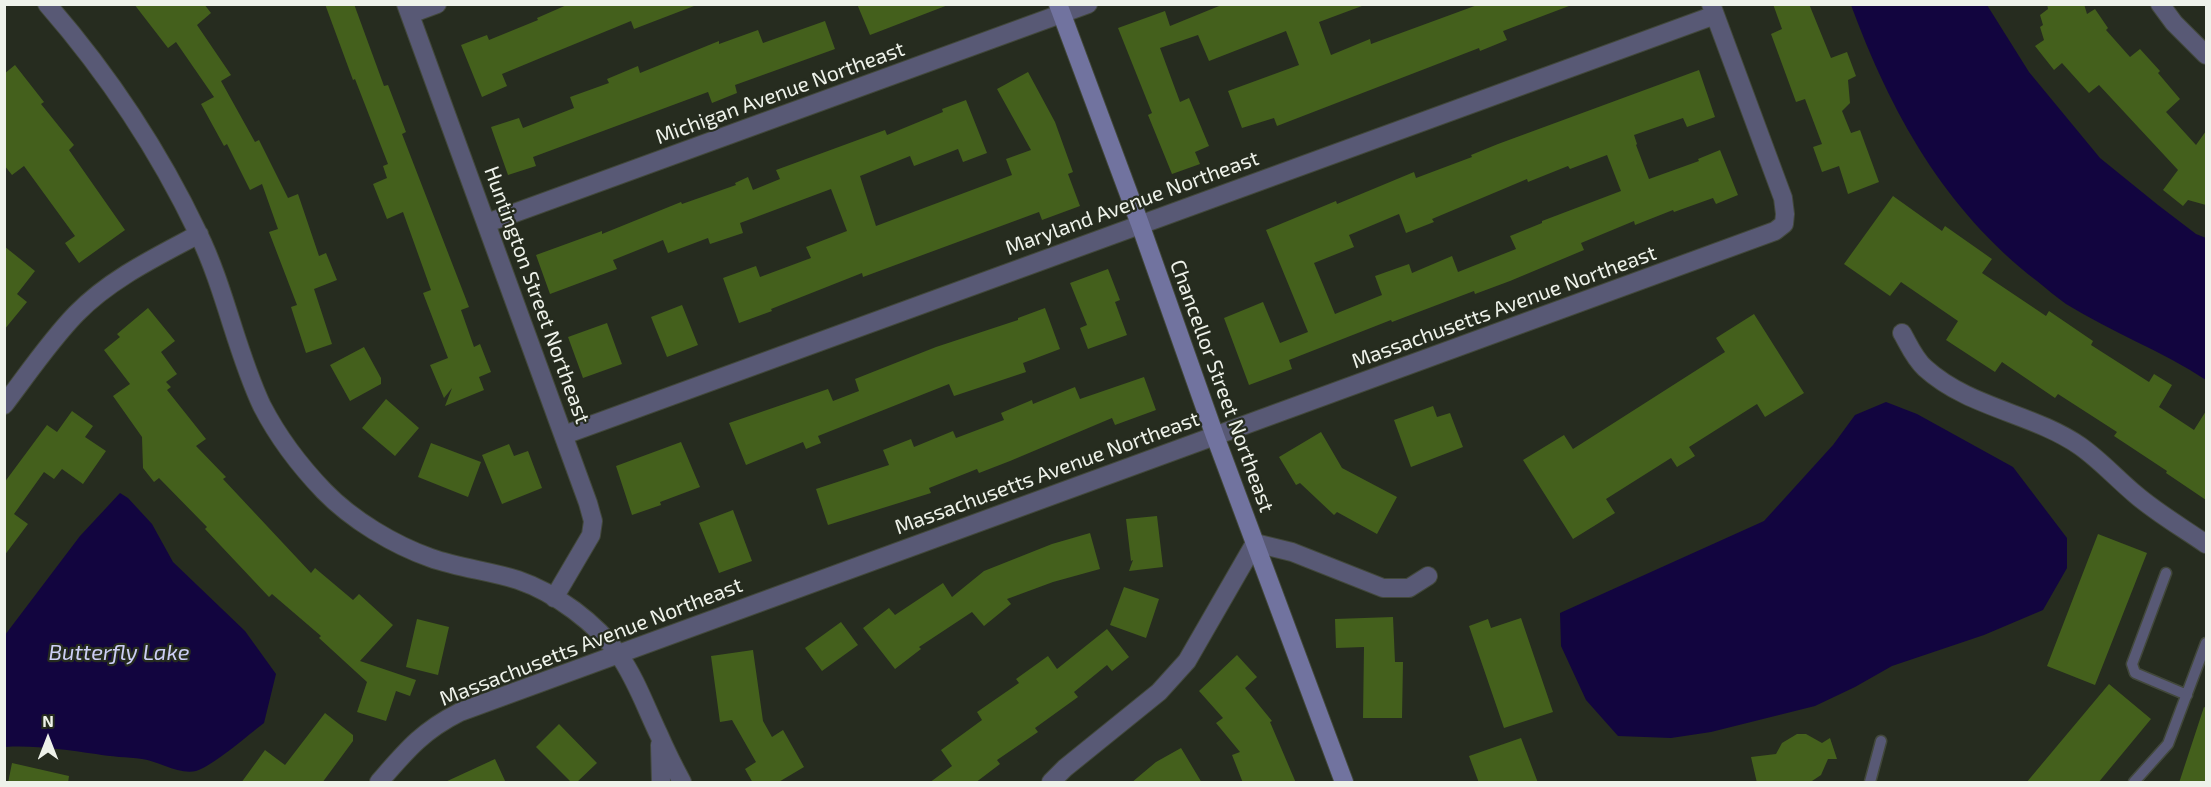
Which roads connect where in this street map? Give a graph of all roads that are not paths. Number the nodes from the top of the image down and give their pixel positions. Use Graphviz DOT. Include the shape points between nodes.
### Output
graph roads {
  1 [pos="47,4"];
  2 [pos="437,4"];
  3 [pos="1088,4"];
  4 [pos="2160,4"];
  5 [pos="408,9"];
  6 [pos="1060,9"];
  7 [pos="1713,10"];
  8 [pos="2206,55"];
  9 [pos="487,223"];
  10 [pos="1140,224"];
  11 [pos="199,234"];
  12 [pos="1902,333"];
  13 [pos="4,405"];
  14 [pos="564,435"];
  15 [pos="1215,436"];
  16 [pos="1255,543"];
  17 [pos="2206,544"];
  18 [pos="2166,573"];
  19 [pos="1428,576"];
  20 [pos="554,597"];
  21 [pos="2206,643"];
  22 [pos="619,655"];
  23 [pos="2187,695"];
  24 [pos="660,738"];
  25 [pos="1881,741"];
  26 [pos="379,783"];
  27 [pos="661,783"];
  28 [pos="682,783"];
  29 [pos="1051,783"];
  30 [pos="1344,783"];
  31 [pos="1870,783"];
  32 [pos="2134,783"];
  1 -- 11 [label="street" via="103,71 134,117"];
  2 -- 5 [label="street"];
  3 -- 6 [label="street, Michigan Avenue Northeast"];
  4 -- 8 [label="street"];
  5 -- 9 [label="street, Huntington Street Northeast"];
  6 -- 9 [label="street, Michigan Avenue Northeast"];
  6 -- 10 [label="street, Chancellor Street Northeast"];
  7 -- 10 [label="street, Maryland Avenue Northeast"];
  7 -- 15 [label="street, Massachusetts Avenue Northeast" via="1783,198 1784,224 1763,236"];
  9 -- 14 [label="street, Huntington Street Northeast"];
  10 -- 14 [label="street, Maryland Avenue Northeast"];
  10 -- 15 [label="street, Chancellor Street Northeast"];
  11 -- 13 [label="street" via="98,294 75,315"];
  11 -- 20 [label="street" via="262,405 303,468 327,493 376,530 430,558 518,580"];
  12 -- 17 [label="street" via="1923,367 1945,384 2079,445 2136,495"];
  14 -- 20 [label="street, Huntington Street Northeast" via="593,521 585,548"];
  15 -- 16 [label="street, Chancellor Street Northeast"];
  15 -- 22 [label="street, Massachusetts Avenue Northeast"];
  16 -- 19 [label="street" via="1314,560 1383,588 1409,588"];
  16 -- 29 [label="street" via="1187,662 1159,692"];
  16 -- 30 [label="street, Chancellor Street Northeast"];
  18 -- 23 [label="lane" via="2132,664 2135,673"];
  20 -- 22 [label="street" via="599,632"];
  21 -- 23 [label="lane"];
  22 -- 24 [label="street"];
  22 -- 26 [label="street, Massachusetts Avenue Northeast" via="479,704 436,724"];
  23 -- 32 [label="lane" via="2168,744"];
  24 -- 27 [label="street"];
  24 -- 28 [label="street"];
  25 -- 31 [label="lane"];
}
